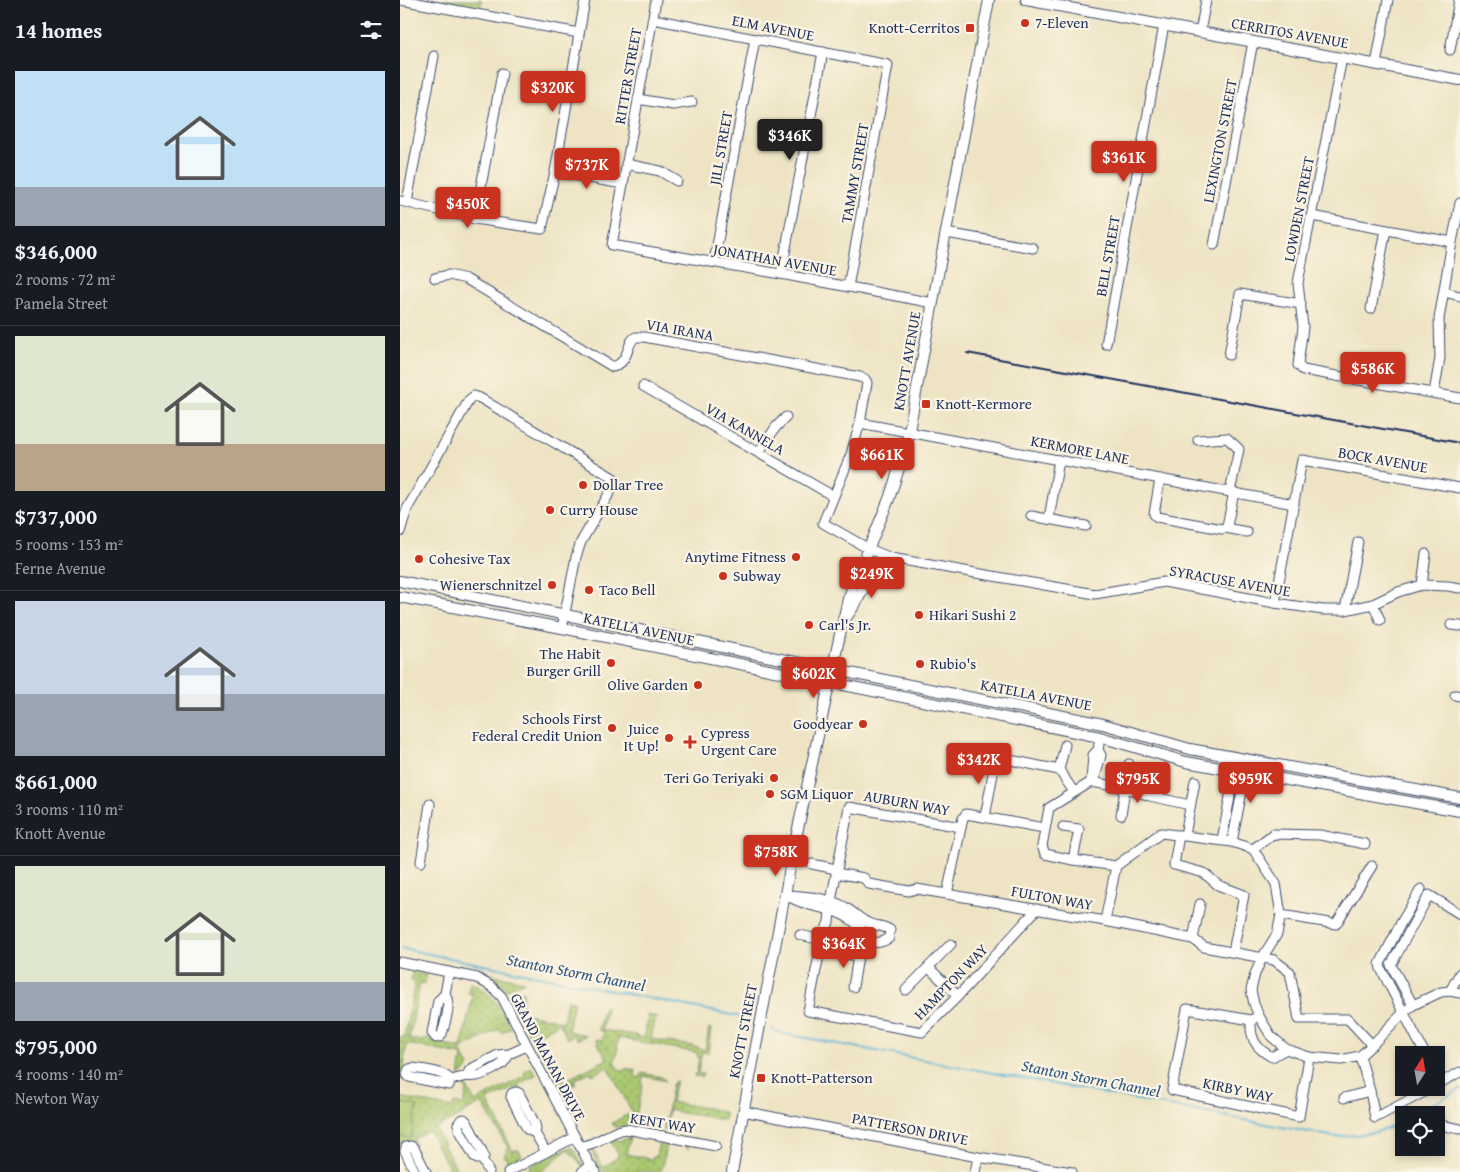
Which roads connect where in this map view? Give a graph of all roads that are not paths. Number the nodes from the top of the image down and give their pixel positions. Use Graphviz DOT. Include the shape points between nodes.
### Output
graph roads {
  1 [pos="401,0"];
  2 [pos="585,0"];
  3 [pos="656,0"];
  4 [pos="989,0"];
  5 [pos="1026,0"];
  6 [pos="1206,0"];
  7 [pos="1388,0"];
  8 [pos="1459,0"];
  9 [pos="653,19"];
  10 [pos="1164,26"];
  11 [pos="579,32"];
  12 [pos="1200,32"];
  13 [pos="755,39"];
  14 [pos="1253,42"];
  15 [pos="1450,50"];
  16 [pos="823,52"];
  17 [pos="434,56"];
  18 [pos="1342,58"];
  19 [pos="1376,64"];
  20 [pos="888,65"];
  21 [pos="502,73"];
  22 [pos="1460,80"];
  23 [pos="638,99"];
  24 [pos="692,102"];
  25 [pos="626,164"];
  26 [pos="555,172"];
  27 [pos="677,181"];
  28 [pos="623,184"];
  29 [pos="404,201"];
  30 [pos="1460,203"];
  31 [pos="1312,216"];
  32 [pos="475,219"];
  33 [pos="1386,230"];
  34 [pos="946,233"];
  35 [pos="1452,242"];
  36 [pos="1214,245"];
  37 [pos="613,246"];
  38 [pos="1033,248"];
  39 [pos="714,262"];
  40 [pos="781,274"];
  41 [pos="435,278"];
  42 [pos="848,287"];
  43 [pos="1444,292"];
  44 [pos="1460,296"];
  45 [pos="933,303"];
  46 [pos="1301,304"];
  47 [pos="1370,309"];
  48 [pos="1106,344"];
  49 [pos="1229,355"];
  50 [pos="643,386"];
  51 [pos="1434,393"];
  52 [pos="1460,398"];
  53 [pos="786,417"];
  54 [pos="860,423"];
  55 [pos="909,431"];
  56 [pos="1198,440"];
  57 [pos="759,452"];
  58 [pos="1059,460"];
  59 [pos="1160,479"];
  60 [pos="1460,488"];
  61 [pos="1232,492"];
  62 [pos="833,496"];
  63 [pos="1294,504"];
  64 [pos="1031,516"];
  65 [pos="1049,519"];
  66 [pos="1086,526"];
  67 [pos="1225,528"];
  68 [pos="400,532"];
  69 [pos="1247,532"];
  70 [pos="1358,542"];
  71 [pos="869,549"];
  72 [pos="1426,554"];
  73 [pos="891,558"];
  74 [pos="400,581"];
  75 [pos="1422,585"];
  76 [pos="1460,588"];
  77 [pos="400,597"];
  78 [pos="1275,603"];
  79 [pos="1372,604"];
  80 [pos="1346,610"];
  81 [pos="564,615"];
  82 [pos="1380,620"];
  83 [pos="842,625"];
  84 [pos="562,628"];
  85 [pos="833,670"];
  86 [pos="830,683"];
  87 [pos="1024,708"];
  88 [pos="970,711"];
  89 [pos="1100,737"];
  90 [pos="1065,745"];
  91 [pos="1237,758"];
  92 [pos="1248,761"];
  93 [pos="1129,764"];
  94 [pos="1059,770"];
  95 [pos="1235,771"];
  96 [pos="1245,773"];
  97 [pos="1195,781"];
  98 [pos="1090,782"];
  99 [pos="1126,788"];
  100 [pos="1074,792"];
  101 [pos="1446,795"];
  102 [pos="1460,798"];
  103 [pos="430,804"];
  104 [pos="1190,805"];
  105 [pos="1445,809"];
  106 [pos="1460,811"];
  107 [pos="1121,815"];
  108 [pos="985,817"];
  109 [pos="961,827"];
  110 [pos="1063,827"];
  111 [pos="1044,828"];
  112 [pos="1182,835"];
  113 [pos="1222,840"];
  114 [pos="1232,842"];
  115 [pos="1365,844"];
  116 [pos="1253,849"];
  117 [pos="1073,860"];
  118 [pos="421,862"];
  119 [pos="812,864"];
  120 [pos="1116,866"];
  121 [pos="1372,866"];
  122 [pos="836,871"];
  123 [pos="1421,889"];
  124 [pos="947,894"];
  125 [pos="785,895"];
  126 [pos="1200,904"];
  127 [pos="831,905"];
  128 [pos="1037,909"];
  129 [pos="1460,914"];
  130 [pos="1281,915"];
  131 [pos="1105,921"];
  132 [pos="864,925"];
  133 [pos="800,935"];
  134 [pos="1193,939"];
  135 [pos="821,944"];
  136 [pos="951,944"];
  137 [pos="1232,952"];
  138 [pos="1262,958"];
  139 [pos="400,962"];
  140 [pos="929,968"];
  141 [pos="449,972"];
  142 [pos="1460,973"];
  143 [pos="853,987"];
  144 [pos="906,990"];
  145 [pos="1450,991"];
  146 [pos="1460,992"];
  147 [pos="445,994"];
  148 [pos="958,996"];
  149 [pos="1414,1005"];
  150 [pos="1404,1012"];
  151 [pos="1255,1018"];
  152 [pos="1372,1045"];
  153 [pos="527,1046"];
  154 [pos="1421,1046"];
  155 [pos="1286,1049"];
  156 [pos="1360,1056"];
  157 [pos="1309,1057"];
  158 [pos="1460,1072"];
  159 [pos="451,1080"];
  160 [pos="1445,1080"];
  161 [pos="1370,1091"];
  162 [pos="1417,1096"];
  163 [pos="1344,1098"];
  164 [pos="743,1111"];
  165 [pos="1445,1126"];
  166 [pos="1460,1129"];
  167 [pos="535,1132"];
  168 [pos="575,1137"];
  169 [pos="580,1146"];
  170 [pos="716,1146"];
  171 [pos="546,1152"];
  172 [pos="978,1157"];
  173 [pos="482,1159"];
  174 [pos="593,1169"];
  175 [pos="415,1172"];
  176 [pos="426,1172"];
  177 [pos="489,1172"];
  178 [pos="508,1172"];
  179 [pos="582,1172"];
  180 [pos="732,1172"];
  181 [pos="975,1172"];
  182 [pos="1072,1172"];
  1 -- 11 [label="street"];
  2 -- 11 [label="street"];
  3 -- 9 [label="street, RITTER STREET"];
  4 -- 34 [label="main road, KNOTT AVENUE"];
  5 -- 10 [label="main road, CERRITOS AVENUE"];
  6 -- 12 [label="street"];
  7 -- 19 [label="street"];
  8 -- 15 [label="street"];
  9 -- 13 [label="street, ELM AVENUE"];
  9 -- 23 [label="street, RITTER STREET"];
  10 -- 12 [label="main road, CERRITOS AVENUE"];
  10 -- 48 [label="street, BELL STREET"];
  11 -- 26 [label="street"];
  12 -- 14 [label="main road, CERRITOS AVENUE"];
  13 -- 16 [label="street, ELM AVENUE"];
  13 -- 39 [label="street, JILL STREET"];
  14 -- 18 [label="main road, CERRITOS AVENUE"];
  14 -- 36 [label="street, LEXINGTON STREET"];
  16 -- 20 [label="street, ELM AVENUE"];
  16 -- 40 [label="street"];
  17 -- 29 [label="street"];
  18 -- 19 [label="main road, CERRITOS AVENUE"];
  18 -- 31 [label="street, LOWDEN STREET"];
  19 -- 22 [label="main road, CERRITOS AVENUE"];
  20 -- 42 [label="street, TAMMY STREET"];
  21 -- 32 [label="street"];
  23 -- 24 [label="street" via="673,105"];
  23 -- 25 [label="street, RITTER STREET"];
  25 -- 27 [label="street" via="660,171"];
  25 -- 28 [label="street, RITTER STREET"];
  26 -- 28 [label="street"];
  26 -- 32 [label="street" via="542,229"];
  28 -- 37 [label="street, RITTER STREET"];
  29 -- 32 [label="street"];
  30 -- 35 [label="street"];
  31 -- 33 [label="street"];
  31 -- 46 [label="street, LOWDEN STREET" via="1298,283"];
  33 -- 35 [label="street"];
  33 -- 47 [label="street"];
  34 -- 38 [label="street"];
  34 -- 45 [label="main road, KNOTT AVENUE"];
  35 -- 43 [label="street"];
  37 -- 39 [label="street, JONATHAN AVENUE"];
  39 -- 40 [label="street, JONATHAN AVENUE"];
  40 -- 42 [label="street, JONATHAN AVENUE"];
  41 -- 54 [label="street, VIA IRANA" via="449,275 466,279 613,367 626,358 632,340 644,337 860,377 867,383"];
  42 -- 45 [label="street, JONATHAN AVENUE"];
  43 -- 44 [label="street"];
  43 -- 51 [label="street" via="1439,319 1440,358"];
  45 -- 55 [label="main road, KNOTT AVENUE"];
  46 -- 49 [label="street" via="1240,294"];
  46 -- 51 [label="street, LOWDEN STREET" via="1304,327 1298,365 1303,370"];
  50 -- 57 [label="street, VIA KANNELA"];
  51 -- 52 [label="street"];
  53 -- 57 [label="street"];
  54 -- 55 [label="street, KERMORE LANE"];
  54 -- 62 [label="street"];
  55 -- 58 [label="street, KERMORE LANE"];
  55 -- 71 [label="main road, KNOTT AVENUE" via="889,499"];
  56 -- 61 [label="street" via="1227,438 1239,450"];
  57 -- 62 [label="street, VIA KANNELA"];
  58 -- 59 [label="street, KERMORE LANE"];
  58 -- 65 [label="street"];
  59 -- 61 [label="street, KERMORE LANE"];
  59 -- 67 [label="street" via="1155,516"];
  60 -- 63 [label="street, BOCK AVENUE" via="1302,460"];
  61 -- 63 [label="street, KERMORE LANE"];
  61 -- 67 [label="street"];
  62 -- 71 [label="street, SYRACUSE AVENUE" via="823,523"];
  63 -- 78 [label="street"];
  64 -- 65 [label="street"];
  65 -- 66 [label="street"];
  67 -- 69 [label="street"];
  68 -- 81 [label="street" via="407,509 469,400 474,396 488,402 615,478 614,487 581,542"];
  70 -- 80 [label="street"];
  71 -- 73 [label="street, SYRACUSE AVENUE"];
  71 -- 83 [label="main road, KNOTT AVENUE" via="848,599"];
  72 -- 75 [label="street"];
  73 -- 78 [label="street, SYRACUSE AVENUE" via="1095,594 1164,582"];
  73 -- 83 [label="main road" via="876,565"];
  74 -- 81 [label="main road, KATELLA AVENUE"];
  75 -- 76 [label="street, SYRACUSE AVENUE"];
  75 -- 79 [label="street, SYRACUSE AVENUE"];
  77 -- 84 [label="main road, KATELLA AVENUE"];
  78 -- 80 [label="street, SYRACUSE AVENUE"];
  79 -- 80 [label="street, SYRACUSE AVENUE"];
  79 -- 82 [label="street"];
  81 -- 84 [label="street"];
  81 -- 85 [label="main road, KATELLA AVENUE"];
  83 -- 85 [label="main road, KNOTT AVENUE"];
  84 -- 86 [label="main road, KATELLA AVENUE"];
  85 -- 86 [label="main road, KNOTT AVENUE"];
  85 -- 87 [label="main road, KATELLA AVENUE"];
  86 -- 88 [label="main road, KATELLA AVENUE"];
  86 -- 125 [label="main road, KNOTT AVENUE"];
  87 -- 88 [label="main road" via="1022,714 987,708"];
  87 -- 91 [label="main road, KATELLA AVENUE"];
  88 -- 89 [label="main road, KATELLA AVENUE"];
  89 -- 95 [label="main road, KATELLA AVENUE" via="1172,758"];
  89 -- 98 [label="street" via="1098,750 1101,755 1096,774"];
  90 -- 94 [label="street"];
  91 -- 92 [label="main road, KATELLA AVENUE"];
  91 -- 95 [label="street"];
  92 -- 96 [label="street"];
  92 -- 101 [label="main road, KATELLA AVENUE"];
  93 -- 99 [label="street"];
  94 -- 100 [label="street"];
  94 -- 108 [label="street" via="996,757"];
  95 -- 96 [label="main road, KATELLA AVENUE"];
  95 -- 113 [label="street"];
  96 -- 105 [label="main road, KATELLA AVENUE"];
  96 -- 114 [label="street"];
  97 -- 104 [label="street"];
  98 -- 99 [label="street"];
  98 -- 100 [label="street"];
  99 -- 104 [label="street"];
  99 -- 107 [label="street"];
  100 -- 111 [label="street" via="1050,808"];
  101 -- 102 [label="main road, KATELLA AVENUE"];
  101 -- 105 [label="main road"];
  103 -- 118 [label="street"];
  104 -- 112 [label="street"];
  105 -- 106 [label="main road, KATELLA AVENUE"];
  108 -- 109 [label="street" via="966,814"];
  108 -- 111 [label="street"];
  109 -- 122 [label="street, AUBURN WAY" via="849,807"];
  109 -- 124 [label="street"];
  110 -- 117 [label="street" via="1079,829"];
  111 -- 117 [label="street" via="1042,846 1045,854"];
  112 -- 113 [label="street"];
  112 -- 120 [label="street" via="1161,833"];
  112 -- 137 [label="street" via="1174,865 1204,873 1218,885 1244,895"];
  113 -- 114 [label="street"];
  114 -- 116 [label="street"];
  115 -- 116 [label="street" via="1320,835 1273,834"];
  116 -- 130 [label="street" via="1276,884"];
  117 -- 120 [label="street"];
  119 -- 122 [label="street, FULTON WAY"];
  120 -- 131 [label="street"];
  121 -- 130 [label="street" via="1336,924"];
  122 -- 124 [label="street, FULTON WAY" via="864,878 869,884"];
  122 -- 127 [label="street"];
  123 -- 150 [label="street" via="1380,964"];
  124 -- 128 [label="street, FULTON WAY"];
  125 -- 127 [label="street" via="805,904"];
  125 -- 164 [label="main road, KNOTT STREET"];
  126 -- 134 [label="street"];
  127 -- 132 [label="street" via="855,913"];
  127 -- 135 [label="street"];
  128 -- 131 [label="street, FULTON WAY"];
  128 -- 148 [label="street, HAMPTON WAY"];
  129 -- 149 [label="street" via="1429,895 1391,965"];
  130 -- 138 [label="street" via="1277,934"];
  131 -- 134 [label="street, FULTON WAY"];
  133 -- 135 [label="street"];
  134 -- 137 [label="street, FULTON WAY" via="1204,947"];
  135 -- 143 [label="street" via="858,956"];
  135 -- 148 [label="street, HAMPTON WAY" via="808,1012 922,1032"];
  136 -- 140 [label="street"];
  137 -- 138 [label="street, FULTON WAY"];
  138 -- 151 [label="street" via="1251,990"];
  138 -- 152 [label="street, FULTON WAY" via="1274,960 1290,972 1299,1019 1348,1019"];
  139 -- 141 [label="street, GRAND MANAN DRIVE"];
  140 -- 144 [label="street"];
  140 -- 148 [label="street"];
  141 -- 147 [label="street"];
  141 -- 153 [label="street, GRAND MANAN DRIVE" via="477,978 492,987 502,997"];
  142 -- 145 [label="street"];
  145 -- 146 [label="street"];
  145 -- 149 [label="street"];
  149 -- 150 [label="street"];
  150 -- 152 [label="street"];
  150 -- 154 [label="street"];
  151 -- 155 [label="street"];
  151 -- 155 [label="street" via="1252,1038 1262,1051 1272,1057"];
  151 -- 157 [label="street, KIRBY WAY" via="1187,1009 1172,1090 1299,1116"];
  152 -- 156 [label="street"];
  153 -- 159 [label="street" via="498,1055 473,1068 468,1076"];
  153 -- 168 [label="street, GRAND MANAN DRIVE"];
  155 -- 157 [label="street"];
  156 -- 157 [label="street" via="1341,1060"];
  156 -- 161 [label="street"];
  158 -- 160 [label="street"];
  161 -- 162 [label="street" via="1375,1118"];
  161 -- 163 [label="street"];
  164 -- 172 [label="street, PATTERSON DRIVE"];
  164 -- 180 [label="main road, KNOTT STREET"];
  165 -- 166 [label="street"];
  167 -- 171 [label="street"];
  168 -- 169 [label="street, GRAND MANAN DRIVE"];
  168 -- 171 [label="street"];
  169 -- 170 [label="street, KENT WAY" via="626,1129"];
  169 -- 174 [label="street, GRAND MANAN DRIVE"];
  171 -- 178 [label="street"];
  172 -- 181 [label="street"];
  172 -- 182 [label="street, PATTERSON DRIVE"];
  173 -- 177 [label="street"];
  174 -- 179 [label="street"];
  175 -- 176 [label="street" via="406,1147 414,1148"];
}
